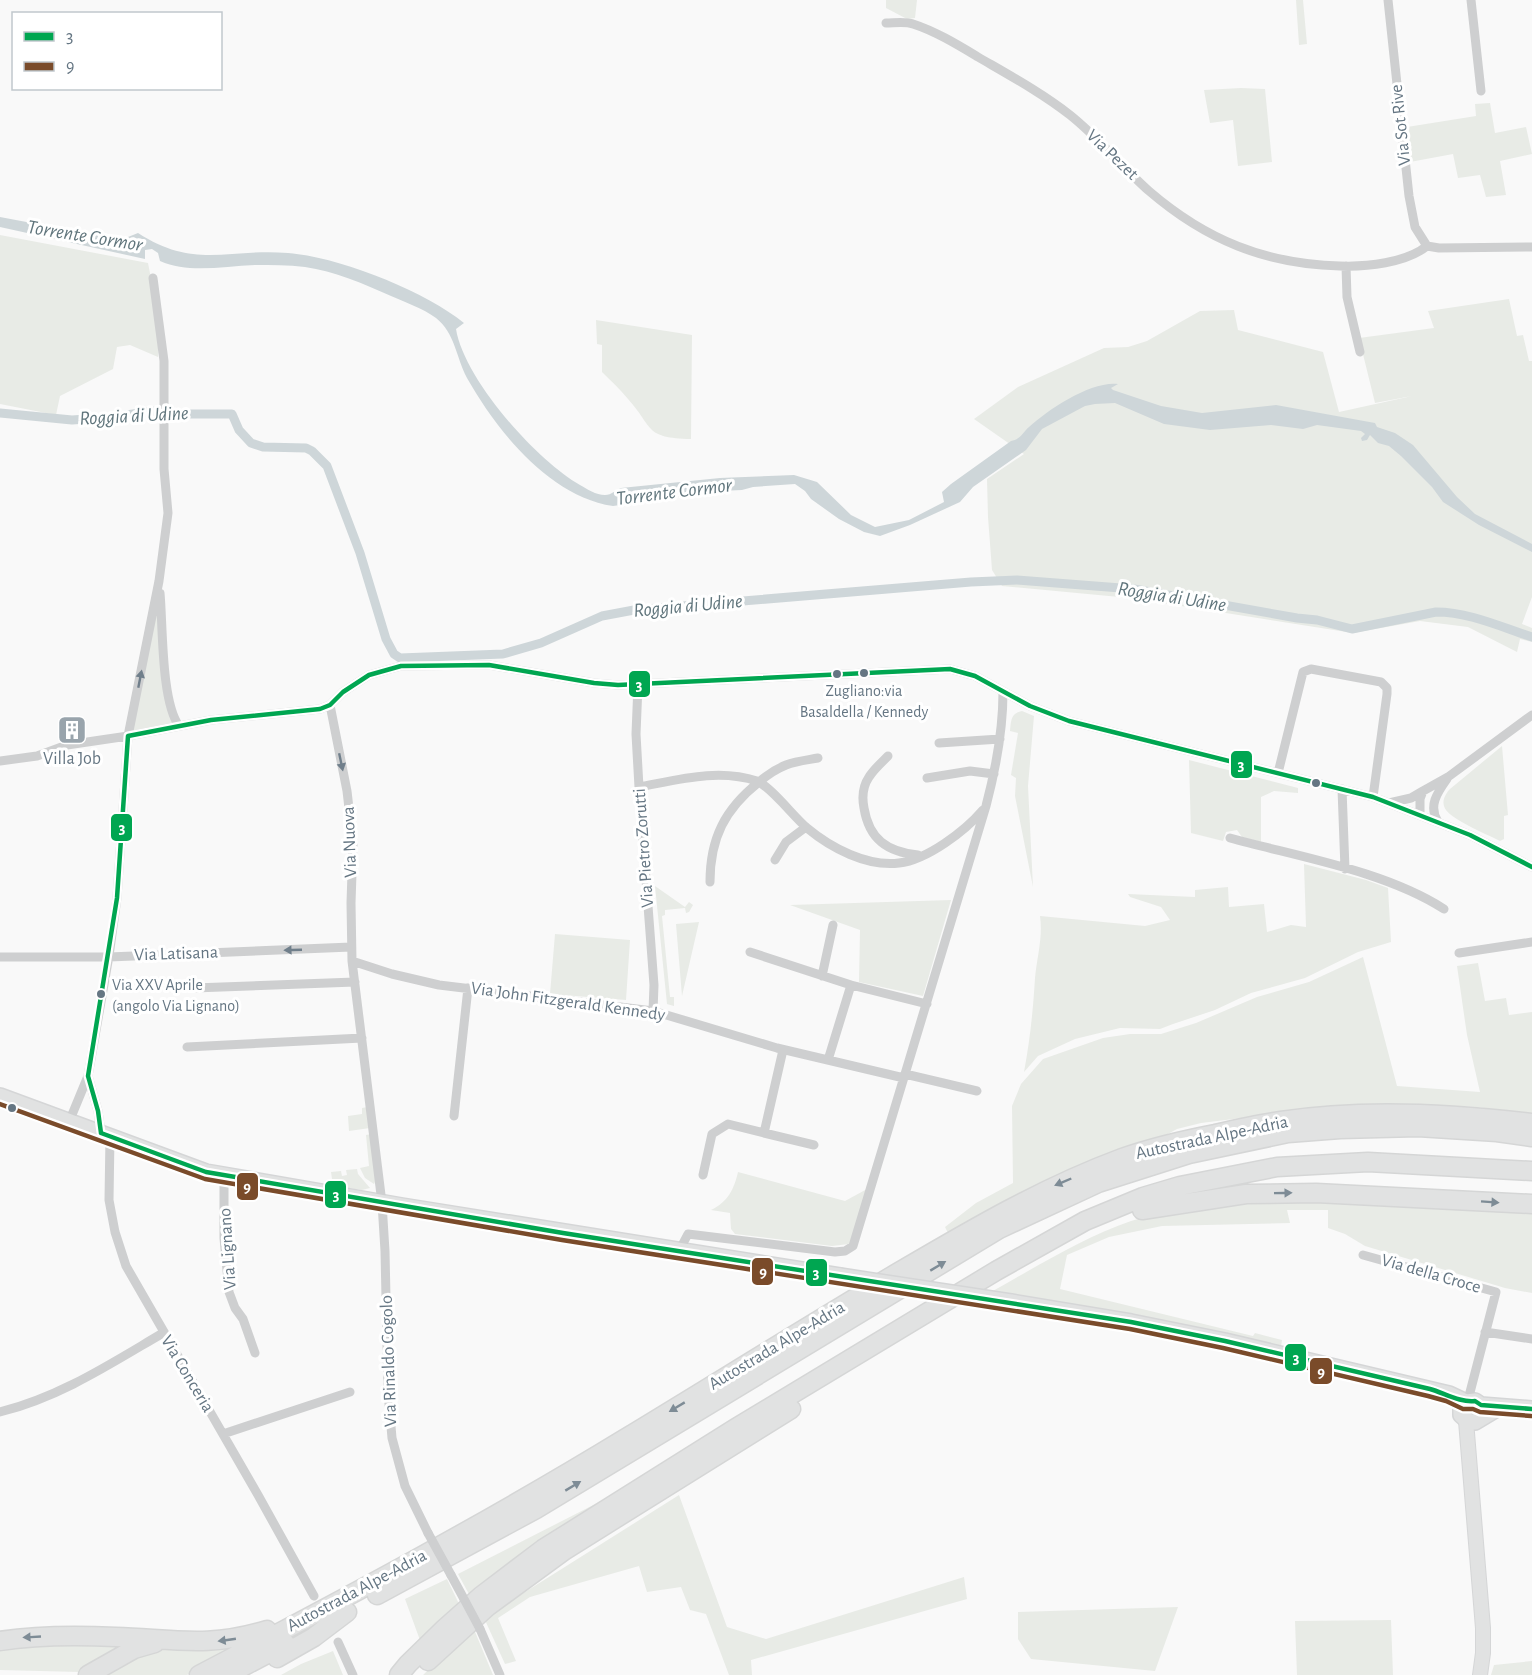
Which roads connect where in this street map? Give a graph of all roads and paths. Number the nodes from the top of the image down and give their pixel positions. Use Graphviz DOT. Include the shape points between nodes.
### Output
graph roads {
  1 [pos="1389,0"];
  2 [pos="1471,0"];
  3 [pos="886,22"];
  4 [pos="1481,91"];
  5 [pos="1427,246"];
  6 [pos="1532,247"];
  7 [pos="1346,266"];
  8 [pos="153,278"];
  9 [pos="1360,352"];
  10 [pos="159,581"];
  11 [pos="638,685"];
  12 [pos="1004,692"];
  13 [pos="330,705"];
  14 [pos="1532,715"];
  15 [pos="179,726"];
  16 [pos="128,736"];
  17 [pos="1000,739"];
  18 [pos="939,743"];
  19 [pos="888,756"];
  20 [pos="818,758"];
  21 [pos="0,761"];
  22 [pos="1278,773"];
  23 [pos="994,774"];
  24 [pos="1448,777"];
  25 [pos="927,778"];
  26 [pos="759,782"];
  27 [pos="639,787"];
  28 [pos="1342,789"];
  29 [pos="1423,791"];
  30 [pos="1373,797"];
  31 [pos="1389,803"];
  32 [pos="986,806"];
  33 [pos="1420,815"];
  34 [pos="1438,822"];
  35 [pos="806,827"];
  36 [pos="1230,838"];
  37 [pos="920,856"];
  38 [pos="775,860"];
  39 [pos="1532,867"];
  40 [pos="1345,869"];
  41 [pos="710,882"];
  42 [pos="1444,909"];
  43 [pos="833,925"];
  44 [pos="1532,942"];
  45 [pos="351,947"];
  46 [pos="750,952"];
  47 [pos="1459,953"];
  48 [pos="0,957"];
  49 [pos="109,957"];
  50 [pos="352,961"];
  51 [pos="822,976"];
  52 [pos="355,982"];
  53 [pos="852,986"];
  54 [pos="194,988"];
  55 [pos="468,988"];
  56 [pos="927,1004"];
  57 [pos="653,1011"];
  58 [pos="362,1038"];
  59 [pos="187,1047"];
  60 [pos="783,1050"];
  61 [pos="828,1060"];
  62 [pos="88,1076"];
  63 [pos="905,1076"];
  64 [pos="977,1091"];
  65 [pos="0,1096"];
  66 [pos="454,1116"];
  67 [pos="69,1122"];
  68 [pos="1532,1123"];
  69 [pos="764,1133"];
  70 [pos="106,1135"];
  71 [pos="1532,1137"];
  72 [pos="814,1145"];
  73 [pos="1532,1171"];
  74 [pos="224,1175"];
  75 [pos="703,1175"];
  76 [pos="1532,1181"];
  77 [pos="382,1203"];
  78 [pos="1532,1204"];
  79 [pos="1142,1210"];
  80 [pos="679,1251"];
  81 [pos="1363,1254"];
  82 [pos="1485,1332"];
  83 [pos="163,1333"];
  84 [pos="1532,1339"];
  85 [pos="255,1353"];
  86 [pos="350,1392"];
  87 [pos="1532,1409"];
  88 [pos="0,1412"];
  89 [pos="1472,1412"];
  90 [pos="223,1434"];
  91 [pos="314,1596"];
  92 [pos="344,1606"];
  93 [pos="162,1640"];
  94 [pos="0,1641"];
  95 [pos="338,1642"];
  96 [pos="88,1675"];
  97 [pos="199,1675"];
  98 [pos="227,1675"];
  99 [pos="250,1675"];
  100 [pos="353,1675"];
  101 [pos="399,1675"];
  102 [pos="414,1675"];
  103 [pos="500,1675"];
  104 [pos="1480,1675"];
  1 -- 5 [label="street, Via Sot Rive" via="1409,196 1415,227"];
  2 -- 4 [label="street"];
  3 -- 7 [label="street, Via Pezet" via="911,23 1022,82 1070,115 1150,191 1197,227 1235,247 1267,256"];
  5 -- 6 [label="street"];
  5 -- 7 [label="street, Via Pezet" via="1392,261"];
  7 -- 9 [label="street" via="1347,297"];
  8 -- 10 [label="street" via="164,361 168,513"];
  10 -- 15 [label="street" via="167,688"];
  16 -- 10 [label="street, one-way"];
  11 -- 12 [label="street" via="950,669 975,676"];
  11 -- 13 [label="street" via="594,683 489,665 401,666 369,675"];
  11 -- 27 [label="street, Via Pietro Zorutti"];
  12 -- 17 [label="street"];
  12 -- 22 [label="street" via="1069,721"];
  13 -- 15 [label="street"];
  13 -- 45 [label="street, Via Nuova, one-way" via="353,843"];
  14 -- 24 [label="street"];
  15 -- 16 [label="street"];
  16 -- 21 [label="street"];
  16 -- 49 [label="street"];
  17 -- 18 [label="street"];
  17 -- 23 [label="street"];
  19 -- 37 [label="street" via="868,777 864,789 869,830 888,847"];
  20 -- 26 [label="street" via="787,764"];
  22 -- 28 [label="street"];
  22 -- 30 [label="street" via="1303,672 1311,669 1381,682 1387,694"];
  23 -- 25 [label="street" via="969,771"];
  23 -- 32 [label="street"];
  24 -- 29 [label="street"];
  24 -- 34 [label="street" via="1433,805"];
  26 -- 27 [label="street" via="704,775"];
  26 -- 35 [label="street"];
  26 -- 41 [label="street" via="732,806 724,820 712,853"];
  27 -- 57 [label="street, Via Pietro Zorutti"];
  28 -- 30 [label="street"];
  28 -- 40 [label="street"];
  29 -- 31 [label="street"];
  29 -- 33 [label="street"];
  30 -- 31 [label="street"];
  31 -- 33 [label="street"];
  32 -- 37 [label="street" via="959,835"];
  32 -- 56 [label="street"];
  33 -- 34 [label="street"];
  34 -- 39 [label="street"];
  35 -- 37 [label="street" via="836,847 867,860 899,863"];
  35 -- 38 [label="street" via="786,842"];
  36 -- 40 [label="street"];
  40 -- 42 [label="street" via="1405,888"];
  43 -- 51 [label="street"];
  44 -- 47 [label="street"];
  45 -- 49 [label="street, Via Latisana, one-way"];
  45 -- 50 [label="street, Via Nuova"];
  46 -- 51 [label="street"];
  48 -- 49 [label="street, Via Latisana"];
  49 -- 62 [label="street"];
  50 -- 52 [label="street, Via Nuova"];
  50 -- 55 [label="street, Via John Fitzgerald Kennedy" via="438,985"];
  51 -- 53 [label="street"];
  52 -- 54 [label="street"];
  52 -- 58 [label="street, Via Nuova"];
  53 -- 56 [label="street"];
  53 -- 61 [label="street"];
  55 -- 57 [label="street, Via John Fitzgerald Kennedy"];
  55 -- 66 [label="street"];
  56 -- 63 [label="street"];
  57 -- 60 [label="street, Via John Fitzgerald Kennedy"];
  58 -- 59 [label="street"];
  58 -- 77 [label="street, Via Nuova"];
  60 -- 61 [label="street, Via John Fitzgerald Kennedy"];
  60 -- 69 [label="street"];
  61 -- 63 [label="street, Via John Fitzgerald Kennedy"];
  62 -- 67 [label="street"];
  62 -- 70 [label="street, Via Conceria"];
  63 -- 64 [label="street, Via John Fitzgerald Kennedy"];
  63 -- 80 [label="street" via="856,1240 849,1249 835,1252 688,1234"];
  65 -- 67 [label="main road"];
  67 -- 70 [label="main road"];
  68 -- 92 [label="highway, Autostrada Alpe-Adria, one-way" via="1451,1116 1283,1120 1185,1140 1122,1158 990,1219"];
  69 -- 72 [label="street"];
  69 -- 75 [label="street" via="728,1124 712,1134"];
  70 -- 74 [label="main road"];
  70 -- 83 [label="street, Via Conceria" via="109,1200 115,1232 126,1266"];
  92 -- 71 [label="highway, Autostrada Alpe-Adria, one-way" via="536,1509 999,1229 1098,1183 1189,1154 1288,1133 1418,1127"];
  73 -- 101 [label="highway" via="1368,1162 1277,1167 1180,1186 1085,1221 736,1428 543,1549 481,1596"];
  74 -- 77 [label="main road"];
  74 -- 85 [label="street, Via Lignano" via="229,1292"];
  76 -- 79 [label="highway" via="1366,1173 1278,1179 1175,1198"];
  77 -- 80 [label="main road"];
  77 -- 103 [label="street, Via Rinaldo Cogolo, bridge" via="392,1438 405,1486"];
  79 -- 78 [label="highway, one-way" via="1209,1198 1270,1193"];
  79 -- 102 [label="highway" via="1086,1232 977,1295 565,1550 487,1606"];
  80 -- 89 [label="main road, bridge" via="1011,1302 1225,1341 1449,1394"];
  81 -- 82 [label="street, Via della Croce" via="1496,1292"];
  82 -- 84 [label="street"];
  82 -- 89 [label="street, Via della Croce"];
  83 -- 88 [label="street" via="72,1386"];
  83 -- 90 [label="street, Via Conceria"];
  86 -- 90 [label="street"];
  87 -- 89 [label="main road" via="1503,1406"];
  89 -- 104 [label="main road, Via della Croce" via="1469,1444 1483,1628"];
  90 -- 91 [label="street, Via Conceria"];
  92 -- 93 [label="highway, one-way" via="300,1615 239,1638 206,1642"];
  92 -- 97 [label="highway, Autostrada Alpe-Adria"];
  92 -- 98 [label="highway, Autostrada Alpe-Adria"];
  92 -- 99 [label="highway" via="314,1637"];
  93 -- 94 [label="highway, one-way" via="68,1636"];
  93 -- 96 [label="highway" via="134,1649"];
  95 -- 100 [label="street"];
}
